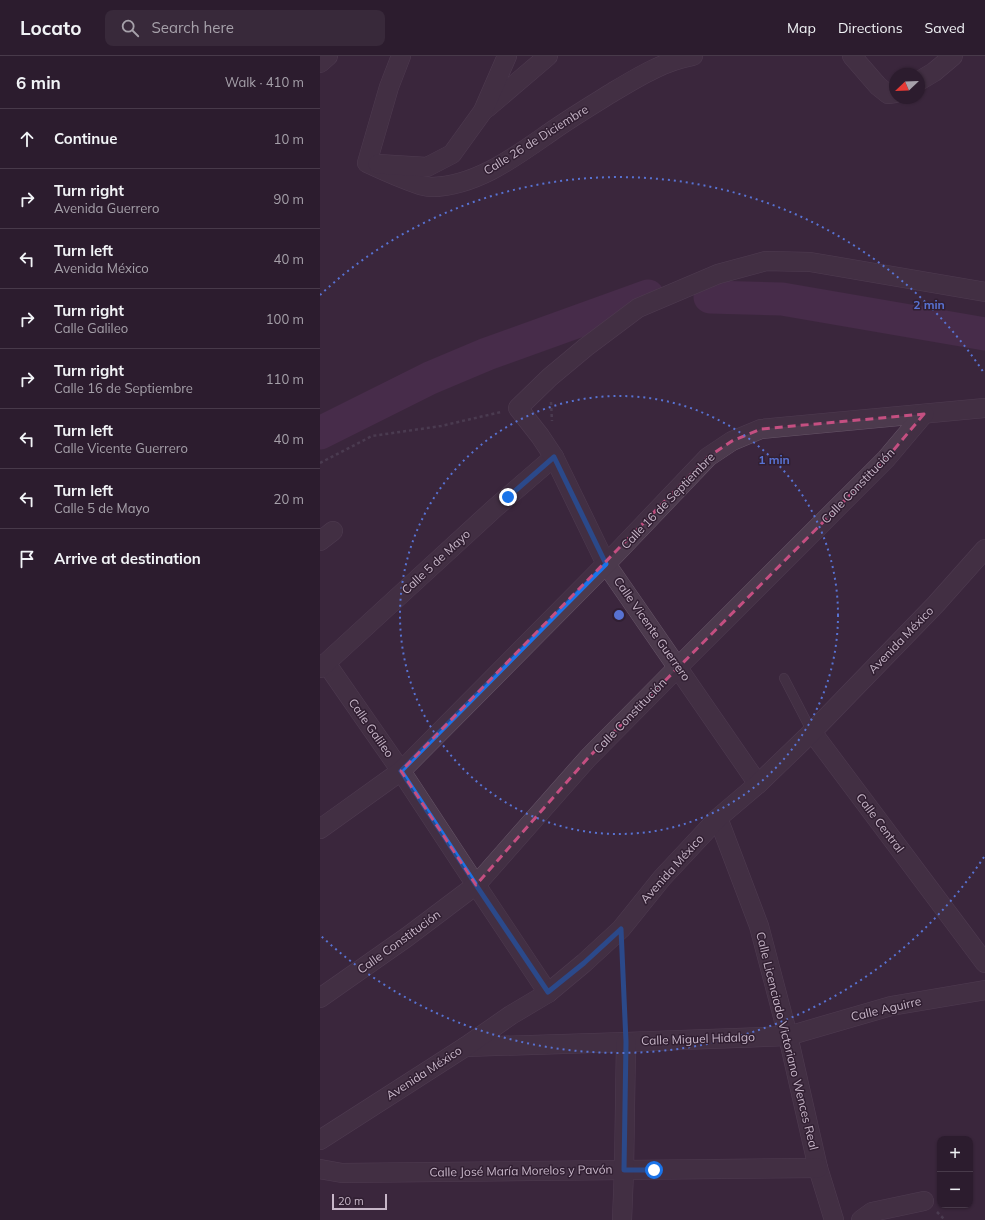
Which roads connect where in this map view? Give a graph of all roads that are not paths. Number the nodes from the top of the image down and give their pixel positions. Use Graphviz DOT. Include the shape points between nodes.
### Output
graph roads {
  1 [pos="328,56"];
  2 [pos="401,56"];
  3 [pos="507,56"];
  4 [pos="548,56"];
  5 [pos="693,56"];
  6 [pos="853,56"];
  7 [pos="953,56"];
  8 [pos="320,63"];
  9 [pos="925,77"];
  10 [pos="889,94"];
  11 [pos="483,111"];
  12 [pos="367,163"];
  13 [pos="985,292"];
  14 [pos="985,408"];
  15 [pos="924,414"];
  16 [pos="554,457"];
  17 [pos="985,549"];
  18 [pos="606,564"];
  19 [pos="323,666"];
  20 [pos="678,667"];
  21 [pos="784,678"];
  22 [pos="812,732"];
  23 [pos="401,771"];
  24 [pos="758,784"];
  25 [pos="718,818"];
  26 [pos="320,829"];
  27 [pos="476,885"];
  28 [pos="985,963"];
  29 [pos="985,990"];
  30 [pos="548,992"];
  31 [pos="320,998"];
  32 [pos="788,1036"];
  33 [pos="626,1042"];
  34 [pos="465,1047"];
  35 [pos="320,1140"];
  36 [pos="818,1168"];
  37 [pos="320,1169"];
  38 [pos="624,1170"];
  39 [pos="924,1201"];
  40 [pos="622,1220"];
  41 [pos="834,1220"];
  42 [pos="861,1220"];
  1 -- 8 [label="street"];
  2 -- 12 [label="street" via="389,87"];
  3 -- 11 [label="street"];
  4 -- 11 [label="street"];
  5 -- 12 [label="street, Calle 26 de Diciembre" via="663,65 630,82 573,116 497,168 465,182 431,187 404,180"];
  6 -- 10 [label="street" via="878,86"];
  7 -- 9 [label="street"];
  11 -- 12 [label="street" via="452,154 427,166"];
  13 -- 16 [label="street, Calle Vicente Guerrero" via="810,262 766,261 718,274 638,308 586,347 518,408"];
  14 -- 15 [label="street, Calle 16 de Septiembre"];
  15 -- 18 [label="street, Calle 16 de Septiembre" via="761,429 732,441 708,457"];
  15 -- 20 [label="street, Calle Constitución" via="886,459"];
  16 -- 18 [label="street, Calle Vicente Guerrero"];
  16 -- 19 [label="street, Calle 5 de Mayo"];
  17 -- 22 [label="street, Avenida México" via="936,604"];
  18 -- 20 [label="street, Calle Vicente Guerrero"];
  18 -- 23 [label="street, Calle 16 de Septiembre"];
  19 -- 23 [label="street, Calle Galileo"];
  20 -- 24 [label="street, Calle Vicente Guerrero"];
  20 -- 27 [label="street, Calle Constitución" via="588,758"];
  21 -- 22 [label="lane, Calle Central"];
  22 -- 24 [label="street, Avenida México"];
  22 -- 28 [label="street, Calle Central"];
  23 -- 26 [label="street, Calle 16 de Septiembre"];
  23 -- 27 [label="street, Calle Galileo"];
  24 -- 25 [label="street, Avenida México"];
  25 -- 30 [label="street, Avenida México" via="662,878 621,929"];
  25 -- 32 [label="street, Calle Licenciado Victoriano Wences Real" via="759,926"];
  27 -- 30 [label="street, Calle Galileo"];
  27 -- 31 [label="street, Calle Constitución"];
  29 -- 32 [label="street, Calle Aguirre" via="891,1006"];
  30 -- 34 [label="street, Avenida México"];
  32 -- 33 [label="street, Calle Miguel Hidalgo"];
  32 -- 36 [label="street, Calle Licenciado Victoriano Wences Real"];
  33 -- 34 [label="street, Calle Miguel Hidalgo"];
  33 -- 38 [label="street"];
  34 -- 35 [label="street, Avenida México"];
  36 -- 38 [label="street, Calle José María Morelos y Pavón"];
  36 -- 41 [label="street, Calle Licenciado Victoriano Wences Real"];
  37 -- 38 [label="street, Calle José María Morelos y Pavón" via="342,1173"];
  38 -- 40 [label="street"];
  39 -- 42 [label="street" via="872,1212"];
}
